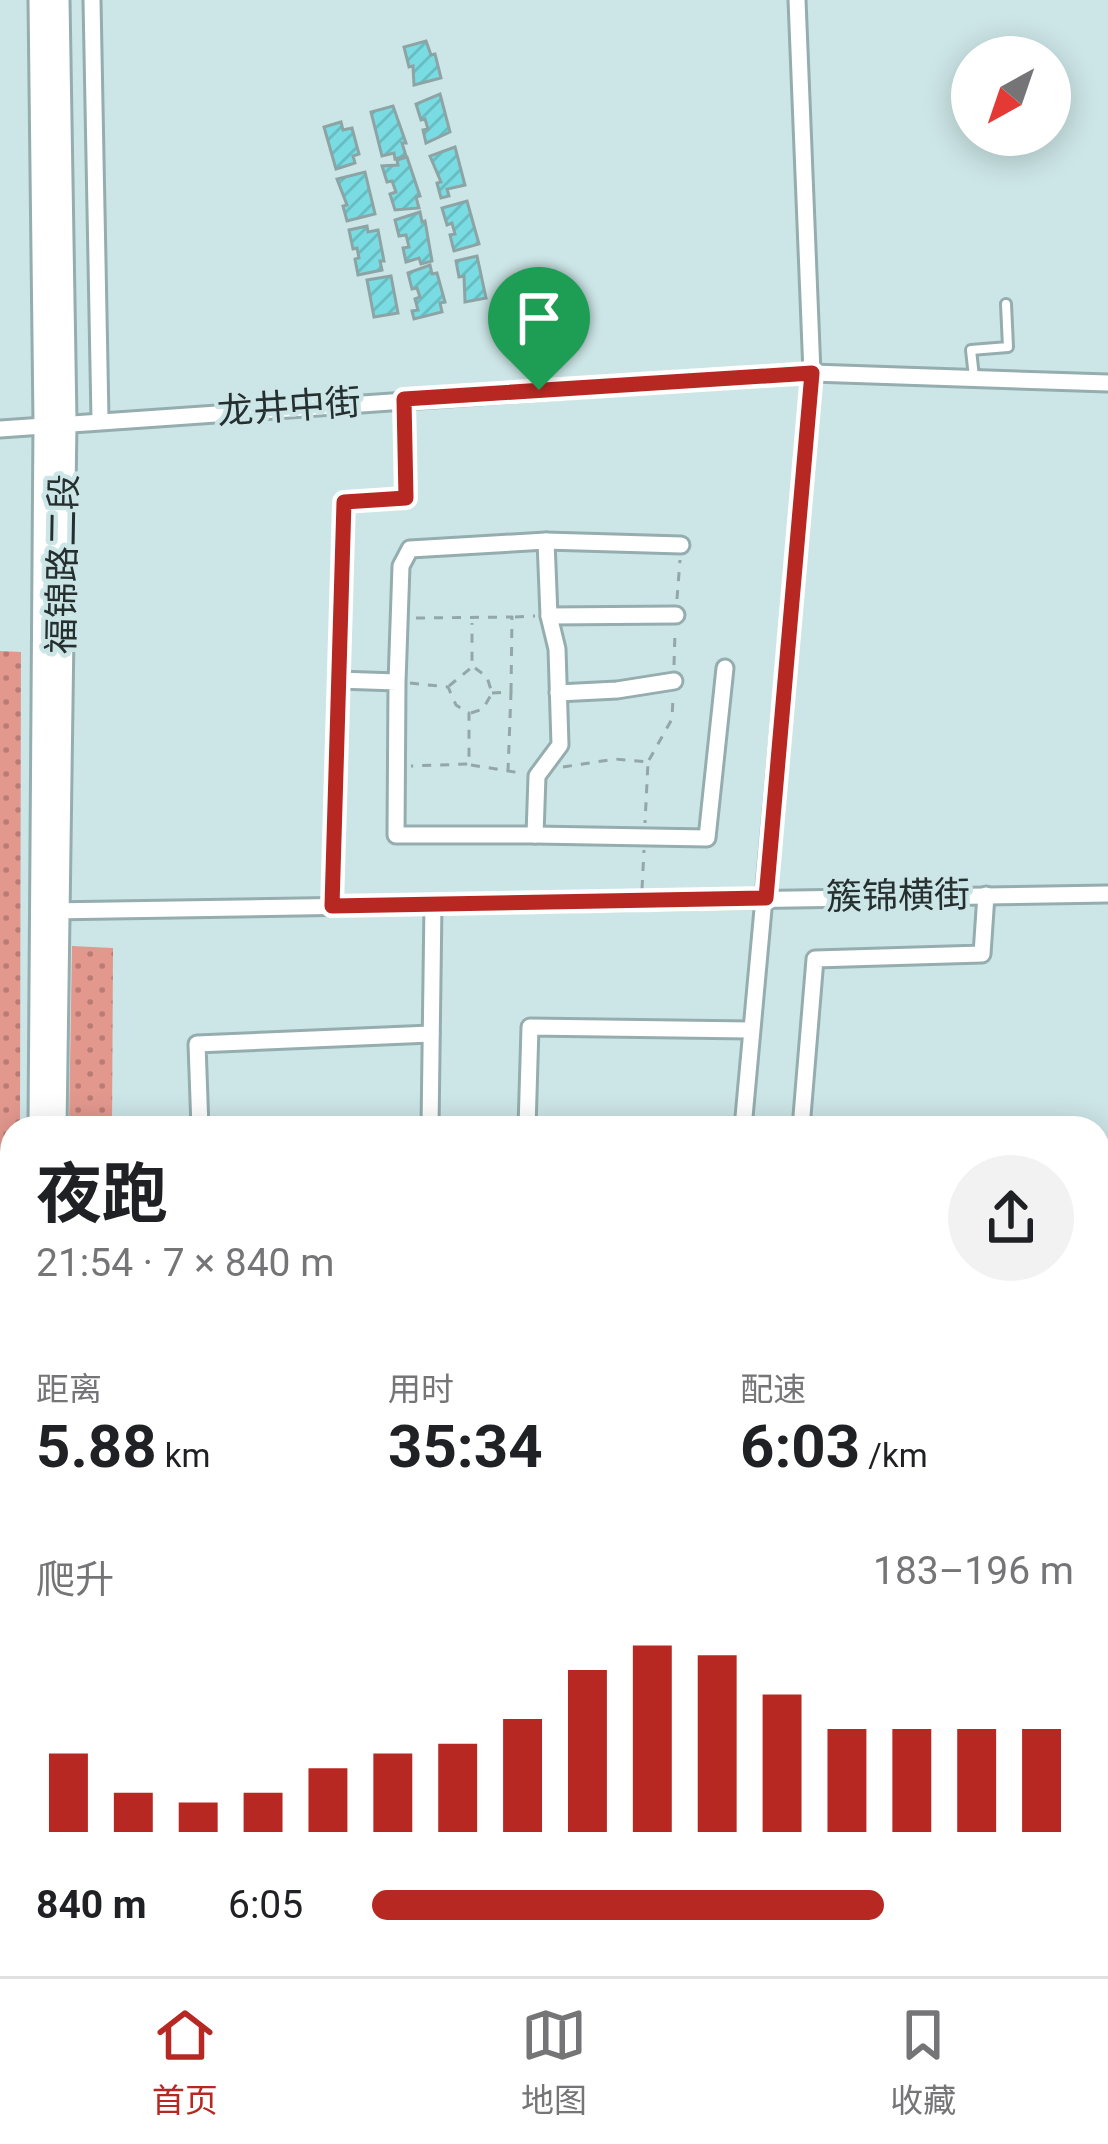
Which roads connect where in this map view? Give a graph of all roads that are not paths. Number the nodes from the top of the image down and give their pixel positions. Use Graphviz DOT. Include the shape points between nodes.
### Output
graph roads {
  1 [pos="40,0"];
  2 [pos="58,0"];
  3 [pos="92,0"];
  4 [pos="797,0"];
  5 [pos="1006,304"];
  6 [pos="812,373"];
  7 [pos="974,378"];
  8 [pos="1108,383"];
  9 [pos="404,399"];
  10 [pos="100,419"];
  11 [pos="55,422"];
  12 [pos="0,429"];
  13 [pos="546,541"];
  14 [pos="681,545"];
  15 [pos="676,615"];
  16 [pos="549,616"];
  17 [pos="725,668"];
  18 [pos="338,680"];
  19 [pos="674,681"];
  20 [pos="397,682"];
  21 [pos="558,693"];
  22 [pos="535,836"];
  23 [pos="1108,894"];
  24 [pos="986,895"];
  25 [pos="766,898"];
  26 [pos="433,903"];
  27 [pos="332,906"];
  28 [pos="49,911"];
  29 [pos="749,1030"];
  30 [pos="431,1034"];
  31 [pos="40,1116"];
  32 [pos="56,1116"];
  33 [pos="200,1116"];
  34 [pos="430,1116"];
  35 [pos="527,1116"];
  36 [pos="744,1116"];
  37 [pos="802,1116"];
  1 -- 11 [label="street, 福锦路二段"];
  2 -- 11 [label="street, 福锦路二段"];
  3 -- 10 [label="street"];
  4 -- 6 [label="street"];
  5 -- 7 [label="lane" via="1009,347 971,350"];
  6 -- 7 [label="street, 龙井中街"];
  6 -- 9 [label="street, 龙井中街"];
  6 -- 25 [label="street"];
  7 -- 8 [label="street, 龙井中街"];
  9 -- 10 [label="street, 龙井中街"];
  9 -- 18 [label="street" via="406,498 344,502"];
  10 -- 11 [label="street, 龙井中街"];
  11 -- 12 [label="street, 龙井中街"];
  11 -- 28 [label="street, 福锦路二段"];
  13 -- 14 [label="street"];
  13 -- 16 [label="street"];
  13 -- 20 [label="street" via="410,549 401,566"];
  15 -- 16 [label="street"];
  16 -- 21 [label="street"];
  17 -- 22 [label="street" via="707,838"];
  18 -- 20 [label="street"];
  18 -- 27 [label="street"];
  19 -- 21 [label="street"];
  20 -- 22 [label="street" via="396,835"];
  21 -- 22 [label="street" via="560,745 540,772"];
  23 -- 24 [label="street, 簇锦横街"];
  24 -- 25 [label="street, 簇锦横街"];
  24 -- 37 [label="street" via="982,954 815,959"];
  25 -- 26 [label="street, 簇锦横街"];
  25 -- 29 [label="street"];
  26 -- 27 [label="street, 簇锦横街"];
  26 -- 30 [label="street"];
  27 -- 28 [label="street, 簇锦横街"];
  28 -- 31 [label="street, 福锦路二段"];
  28 -- 32 [label="street, 福锦路二段"];
  29 -- 35 [label="street" via="530,1027"];
  29 -- 36 [label="street"];
  30 -- 33 [label="street" via="197,1044"];
  30 -- 34 [label="street"];
}
